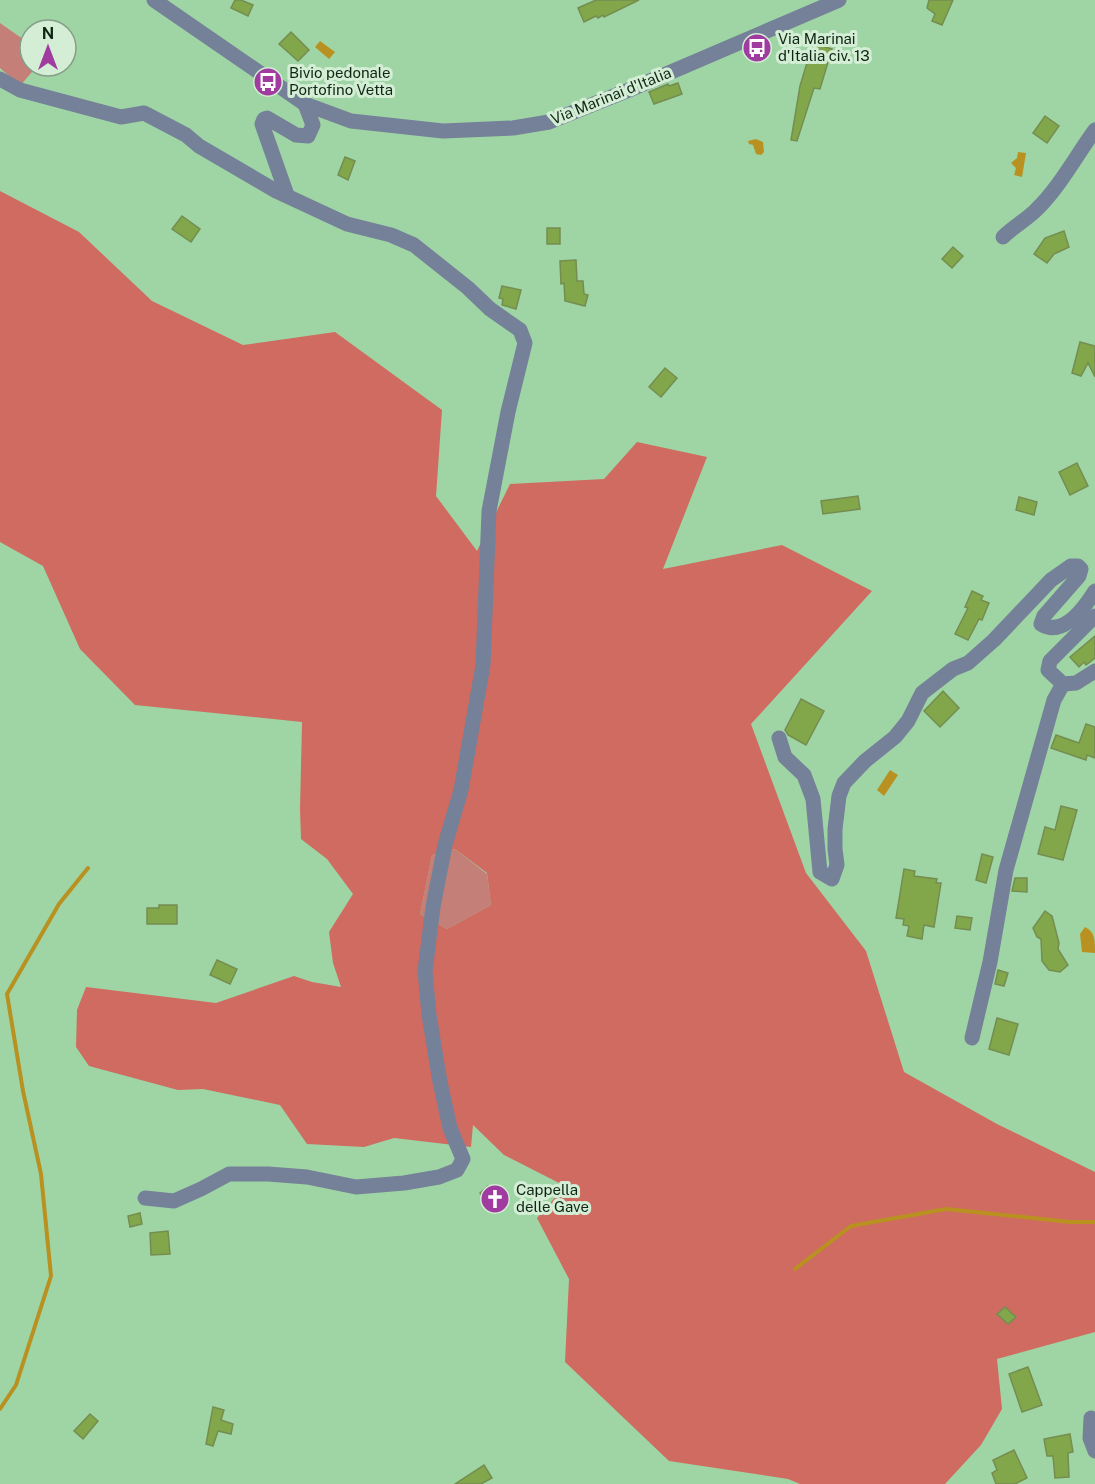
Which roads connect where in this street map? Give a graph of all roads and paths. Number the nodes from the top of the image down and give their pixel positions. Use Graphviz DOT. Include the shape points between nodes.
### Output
graph roads {
  1 [pos="154,0"];
  2 [pos="839,0"];
  3 [pos="0,79"];
  4 [pos="305,104"];
  5 [pos="1095,130"];
  6 [pos="286,195"];
  7 [pos="1003,237"];
  8 [pos="1095,591"];
  9 [pos="1095,616"];
  10 [pos="1095,671"];
  11 [pos="1063,684"];
  12 [pos="778,738"];
  13 [pos="972,1038"];
  14 [pos="145,1198"];
  15 [pos="1091,1418"];
  16 [pos="1095,1451"];
  1 -- 4 [label="street, Via Marinai d'Italia"];
  2 -- 4 [label="street, Via Marinai d'Italia" via="549,122 443,131 351,121"];
  3 -- 6 [label="street" via="20,90 121,117 144,113"];
  4 -- 6 [label="street" via="313,125 308,135 296,135 267,118 262,124"];
  5 -- 7 [label="street" via="1036,211"];
  6 -- 14 [label="street" via="347,224 414,245 524,337 489,510 483,665 461,790 433,907 425,970 440,1082 450,1128 463,1159 457,1170 405,1183 356,1187 307,1177 229,1174 174,1201"];
  8 -- 12 [label="street" via="1083,610 1067,622 1056,628 1041,624 1082,569 1071,566 1051,580 968,663 953,669 922,693 895,737 856,768 844,783 839,796 835,829 837,865 832,879 820,872 813,799 804,775 785,757"];
  9 -- 11 [label="street" via="1050,661 1048,670"];
  10 -- 11 [label="street" via="1076,683"];
  11 -- 13 [label="street" via="1054,700 1006,870"];
  15 -- 16 [label="street" via="1090,1438"];
}
